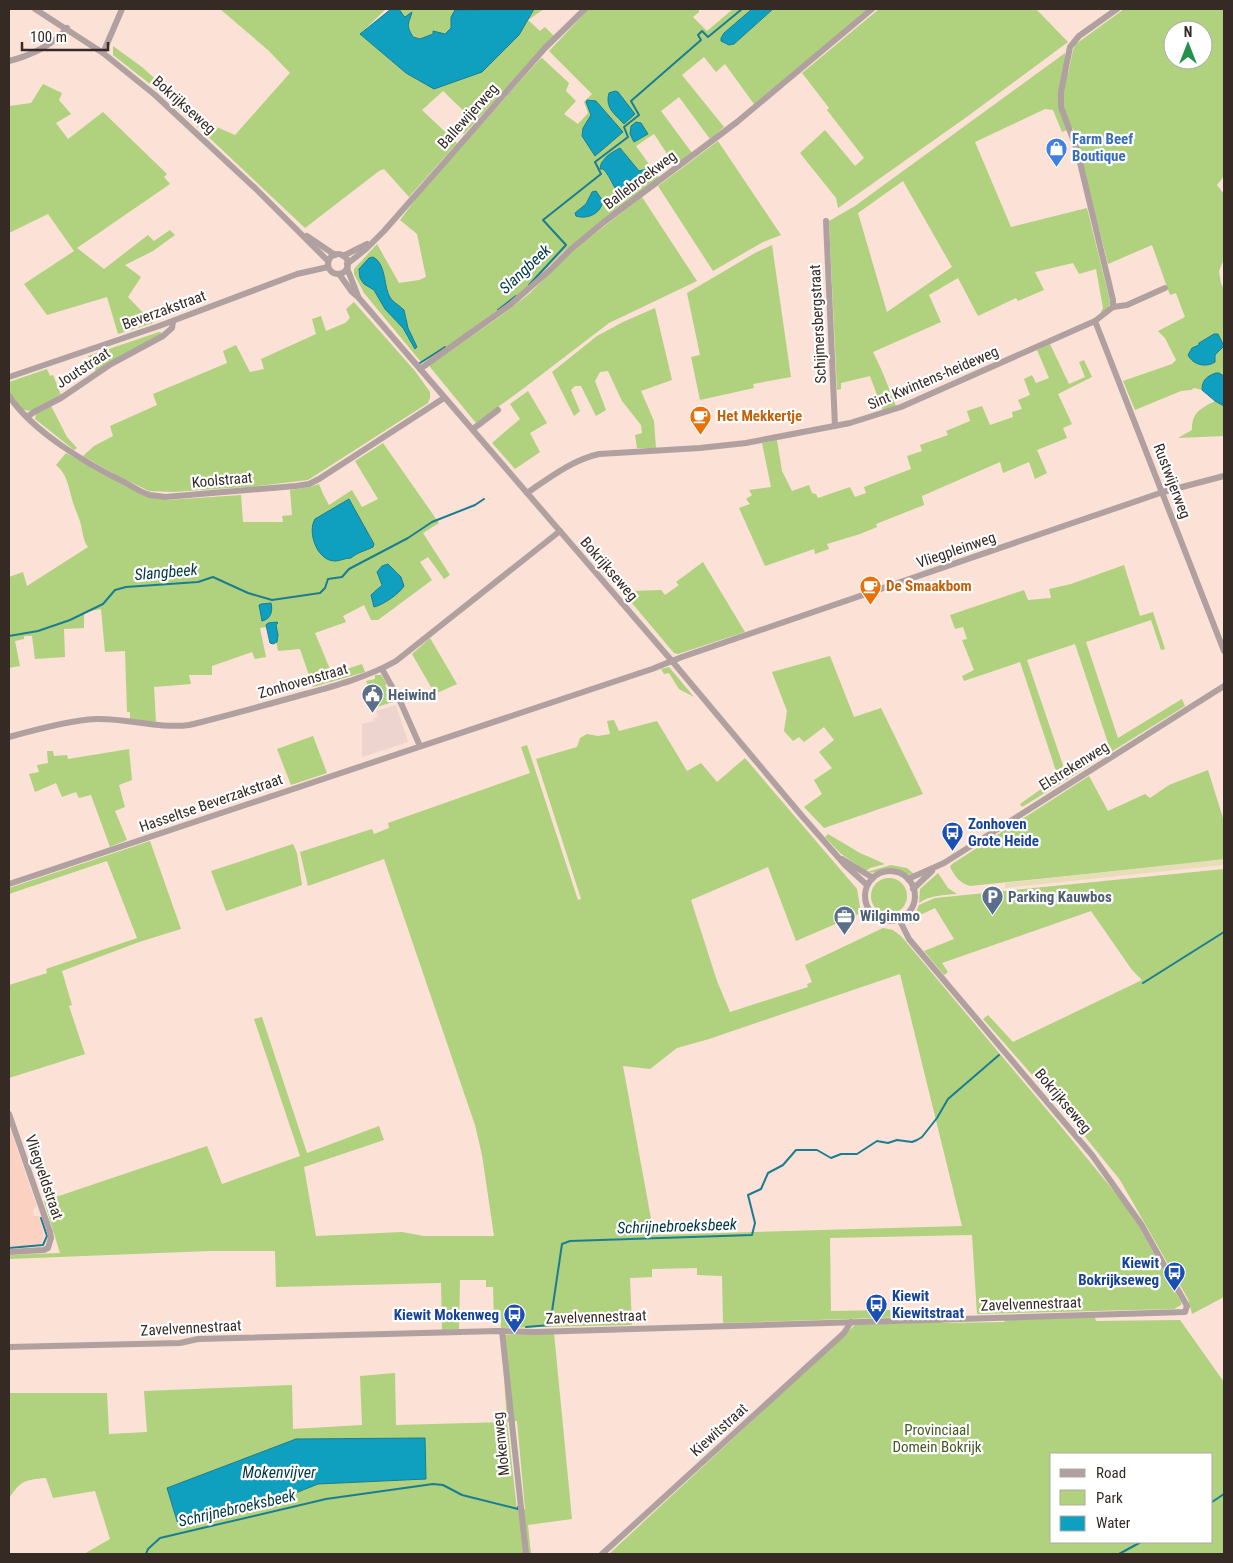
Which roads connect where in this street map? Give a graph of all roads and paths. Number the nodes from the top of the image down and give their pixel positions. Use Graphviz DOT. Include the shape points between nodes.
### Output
graph roads {
  1 [pos="35,9"];
  2 [pos="122,9"];
  3 [pos="585,9"];
  4 [pos="872,9"];
  5 [pos="1117,9"];
  6 [pos="67,28"];
  7 [pos="103,53"];
  8 [pos="9,61"];
  9 [pos="826,220"];
  10 [pos="304,235"];
  11 [pos="373,241"];
  12 [pos="335,255"];
  13 [pos="343,256"];
  14 [pos="328,264"];
  15 [pos="347,266"];
  16 [pos="340,274"];
  17 [pos="1165,288"];
  18 [pos="358,297"];
  19 [pos="1113,307"];
  20 [pos="1095,321"];
  21 [pos="173,322"];
  22 [pos="420,369"];
  23 [pos="9,377"];
  24 [pos="9,396"];
  25 [pos="444,398"];
  26 [pos="498,410"];
  27 [pos="27,417"];
  28 [pos="835,426"];
  29 [pos="473,429"];
  30 [pos="1224,476"];
  31 [pos="1163,492"];
  32 [pos="527,493"];
  33 [pos="560,531"];
  34 [pos="1224,650"];
  35 [pos="672,661"];
  36 [pos="382,669"];
  37 [pos="1224,686"];
  38 [pos="9,737"];
  39 [pos="420,746"];
  40 [pos="840,858"];
  41 [pos="937,867"];
  42 [pos="873,878"];
  43 [pos="908,879"];
  44 [pos="9,884"];
  45 [pos="867,885"];
  46 [pos="913,889"];
  47 [pos="899,919"];
  48 [pos="9,1114"];
  49 [pos="9,1252"];
  50 [pos="1185,1312"];
  51 [pos="851,1322"];
  52 [pos="502,1331"];
  53 [pos="9,1347"];
  54 [pos="526,1554"];
  55 [pos="602,1554"];
  1 -- 6 [label="street, Bokrijkseweg"];
  2 -- 7 [label="street"];
  3 -- 11 [label="street, Ballewijerweg" via="545,48"];
  4 -- 22 [label="street, Ballebroekweg" via="737,122 585,237 510,305"];
  5 -- 19 [label="street" via="1079,36 1070,47 1061,107 1076,150"];
  6 -- 7 [label="street, Bokrijkseweg"];
  6 -- 8 [label="street" via="57,39"];
  7 -- 10 [label="street, Bokrijkseweg" via="161,100"];
  9 -- 28 [label="street, Schijmersbergstraat"];
  10 -- 12 [label="street, Bokrijkseweg"];
  10 -- 14 [label="street, Bokrijkseweg"];
  11 -- 13 [label="street, Ballewijerweg"];
  11 -- 15 [label="street, Ballewijerweg"];
  12 -- 13 [label="street, Bokrijkseweg"];
  12 -- 14 [label="street"];
  13 -- 15 [label="street, Bokrijkseweg"];
  14 -- 16 [label="street, Bokrijkseweg" via="334,274"];
  14 -- 21 [label="street, Beverzakstraat"];
  15 -- 16 [label="street"];
  15 -- 18 [label="street, Bokrijkseweg"];
  16 -- 18 [label="street, Bokrijkseweg"];
  17 -- 19 [label="street, Sint Kwintens-heideweg" via="1127,306"];
  18 -- 22 [label="street, Bokrijkseweg"];
  19 -- 20 [label="street, Sint Kwintens-heideweg"];
  20 -- 28 [label="street, Sint Kwintens-heideweg" via="901,407"];
  20 -- 31 [label="street, Rustwijerweg"];
  21 -- 23 [label="street, Beverzakstraat"];
  21 -- 27 [label="street, Joutstraat" via="172,328 163,336 111,364"];
  22 -- 25 [label="street, Bokrijkseweg"];
  24 -- 27 [label="street, Koolstraat"];
  25 -- 27 [label="street, Koolstraat" via="309,484 165,497 148,494 110,475 64,447"];
  25 -- 29 [label="street, Bokrijkseweg"];
  26 -- 29 [label="street"];
  28 -- 32 [label="street, Sint Kwintens-heideweg" via="746,443 599,454 586,457"];
  29 -- 32 [label="street, Bokrijkseweg"];
  30 -- 31 [label="street, Vliegpleinweg"];
  31 -- 34 [label="street, Rustwijerweg"];
  31 -- 35 [label="street, Vliegpleinweg"];
  32 -- 33 [label="street, Bokrijkseweg"];
  33 -- 35 [label="street, Bokrijkseweg"];
  33 -- 36 [label="street, Zonhovenstraat"];
  35 -- 39 [label="street, Hasseltse Beverzakstraat"];
  35 -- 40 [label="street, Bokrijkseweg"];
  36 -- 38 [label="street, Zonhovenstraat" via="332,687 189,725 165,727 97,719"];
  36 -- 39 [label="street"];
  37 -- 41 [label="street, Elstrekenweg"];
  39 -- 44 [label="street, Hasseltse Beverzakstraat"];
  40 -- 42 [label="street, Bokrijkseweg"];
  40 -- 45 [label="street, Bokrijkseweg"];
  41 -- 43 [label="street, Elstrekenweg"];
  41 -- 46 [label="street, Elstrekenweg"];
  42 -- 43 [label="street" via="894,872"];
  42 -- 45 [label="street"];
  43 -- 46 [label="street"];
  45 -- 47 [label="street" via="865,898 869,911 886,921"];
  46 -- 47 [label="street" via="912,907"];
  47 -- 50 [label="street, Bokrijkseweg" via="909,939 1092,1155 1141,1224 1187,1306"];
  48 -- 49 [label="street, Vliegveldstraat" via="51,1238 48,1248"];
  50 -- 51 [label="street, Zavelvennestraat"];
  51 -- 52 [label="street, Zavelvennestraat"];
  51 -- 55 [label="street, Kiewitstraat" via="844,1333"];
  52 -- 53 [label="street, Zavelvennestraat"];
  52 -- 54 [label="street, Mokenweg"];
}
